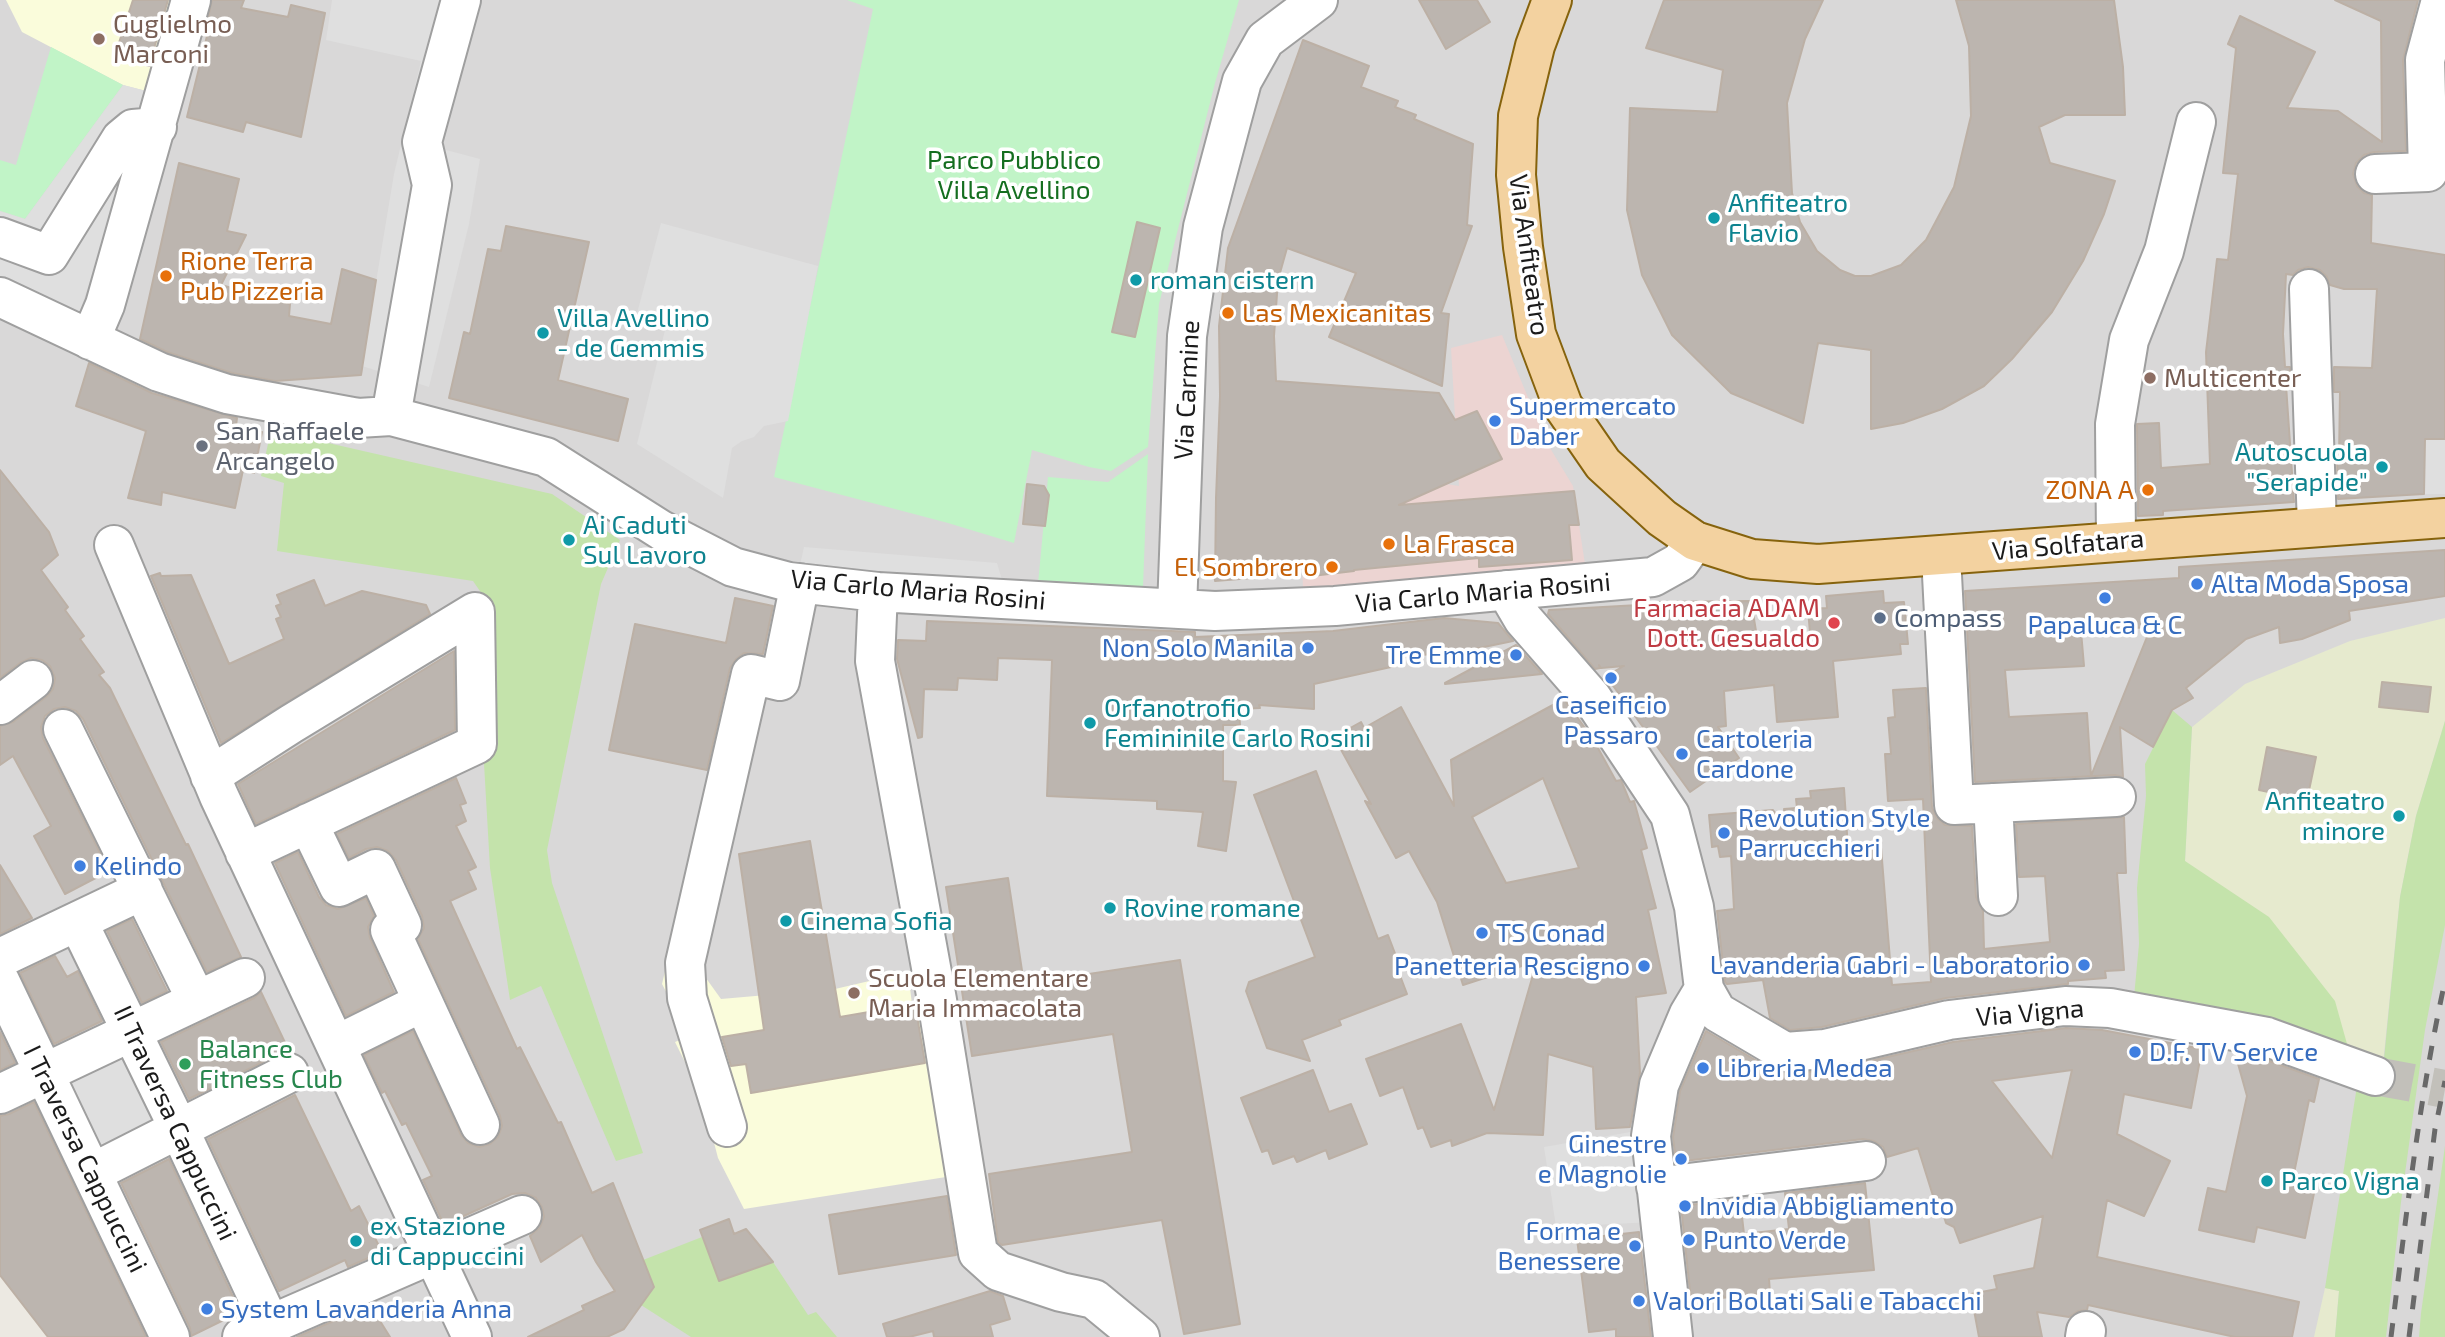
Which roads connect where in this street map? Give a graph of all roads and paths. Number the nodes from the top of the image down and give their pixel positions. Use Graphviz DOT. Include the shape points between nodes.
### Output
graph roads {
  1 [pos="191,0"];
  2 [pos="461,0"];
  3 [pos="1318,0"];
  4 [pos="1552,0"];
  5 [pos="2441,0"];
  6 [pos="2196,122"];
  7 [pos="157,127"];
  8 [pos="2375,174"];
  9 [pos="0,237"];
  10 [pos="48,255"];
  11 [pos="2309,289"];
  12 [pos="0,297"];
  13 [pos="36,314"];
  14 [pos="90,340"];
  15 [pos="391,416"];
  16 [pos="2445,518"];
  17 [pos="2317,527"];
  18 [pos="1695,541"];
  19 [pos="2116,541"];
  20 [pos="114,545"];
  21 [pos="1941,556"];
  22 [pos="800,583"];
  23 [pos="1506,590"];
  24 [pos="878,592"];
  25 [pos="1177,609"];
  26 [pos="33,680"];
  27 [pos="0,705"];
  28 [pos="63,729"];
  29 [pos="210,776"];
  30 [pos="2116,797"];
  31 [pos="1993,803"];
  32 [pos="308,823"];
  33 [pos="245,853"];
  34 [pos="144,890"];
  35 [pos="1998,896"];
  36 [pos="78,922"];
  37 [pos="0,958"];
  38 [pos="245,978"];
  39 [pos="0,981"];
  40 [pos="1704,989"];
  41 [pos="197,1001"];
  42 [pos="423,1002"];
  43 [pos="132,1032"];
  44 [pos="336,1045"];
  45 [pos="289,1073"];
  46 [pos="44,1074"];
  47 [pos="2375,1076"];
  48 [pos="0,1094"];
  49 [pos="481,1125"];
  50 [pos="727,1128"];
  51 [pos="179,1129"];
  52 [pos="1866,1161"];
  53 [pos="92,1172"];
  54 [pos="1656,1186"];
  55 [pos="522,1215"];
  56 [pos="435,1254"];
  57 [pos="268,1330"];
  58 [pos="170,1337"];
  59 [pos="472,1337"];
  60 [pos="1140,1337"];
  61 [pos="1672,1337"];
  1 -- 7 [label="street"];
  2 -- 15 [label="street" via="422,142 432,184"];
  3 -- 25 [label="street, Via Carmine" via="1265,40 1242,81 1203,227 1187,336"];
  4 -- 18 [label="main road, Via Anfiteatro" via="1518,116 1516,175 1536,334 1563,406 1604,464 1662,518"];
  5 -- 8 [label="street" via="2425,60 2428,172"];
  6 -- 19 [label="street" via="2164,251 2129,340 2115,424"];
  7 -- 10 [label="street" via="133,129 121,139"];
  7 -- 14 [label="street" via="105,305"];
  9 -- 10 [label="street"];
  10 -- 13 [label="street" via="45,294"];
  11 -- 17 [label="street"];
  12 -- 13 [label="street, Via Carlo Maria Rosini"];
  13 -- 14 [label="street, Via Carlo Maria Rosini"];
  14 -- 15 [label="street, Via Carlo Maria Rosini" via="159,372 227,394 358,418"];
  15 -- 22 [label="street, Via Carlo Maria Rosini" via="546,457 661,530 733,566"];
  16 -- 17 [label="main road, Via Solfatara"];
  17 -- 19 [label="main road, Via Solfatara"];
  18 -- 21 [label="main road, Via Solfatara" via="1752,559 1818,564"];
  18 -- 23 [label="street, Via Carlo Maria Rosini" via="1680,562 1653,577"];
  19 -- 21 [label="main road, Via Solfatara"];
  20 -- 29 [label="street"];
  21 -- 31 [label="street" via="1954,805"];
  22 -- 24 [label="street, Via Carlo Maria Rosini"];
  22 -- 50 [label="street" via="780,681 751,674 685,963 687,998"];
  23 -- 25 [label="street, Via Carlo Maria Rosini" via="1335,606"];
  23 -- 40 [label="street" via="1522,619 1591,698 1670,815 1693,907"];
  24 -- 25 [label="street, Via Carlo Maria Rosini"];
  24 -- 60 [label="street" via="875,661 978,1253 998,1271 1094,1299"];
  26 -- 27 [label="street"];
  28 -- 34 [label="street"];
  29 -- 32 [label="street" via="475,612 477,744"];
  29 -- 33 [label="street"];
  30 -- 31 [label="street"];
  31 -- 35 [label="street"];
  32 -- 33 [label="street"];
  32 -- 42 [label="street" via="338,887 376,869 401,925 390,930"];
  33 -- 44 [label="street"];
  34 -- 36 [label="street"];
  34 -- 41 [label="street"];
  36 -- 37 [label="street"];
  36 -- 43 [label="street, II Traversa Cappuccini"];
  38 -- 41 [label="street"];
  39 -- 46 [label="street, I Traversa Cappuccini"];
  40 -- 47 [label="street, Via Vigna" via="1717,1012 1784,1052 1825,1049 1949,1020 2076,1006 2267,1037"];
  40 -- 54 [label="street" via="1659,1085 1651,1136"];
  41 -- 43 [label="street"];
  42 -- 44 [label="street"];
  42 -- 49 [label="street"];
  43 -- 46 [label="street"];
  43 -- 51 [label="street, II Traversa Cappuccini"];
  44 -- 56 [label="street"];
  45 -- 51 [label="street"];
  46 -- 48 [label="street"];
  46 -- 53 [label="street, I Traversa Cappuccini"];
  51 -- 53 [label="street"];
  51 -- 57 [label="street, II Traversa Cappuccini"];
  52 -- 54 [label="street"];
  53 -- 58 [label="street, I Traversa Cappuccini"];
  54 -- 61 [label="street"];
  55 -- 56 [label="street"];
  56 -- 57 [label="street"];
  56 -- 59 [label="street"];
}
